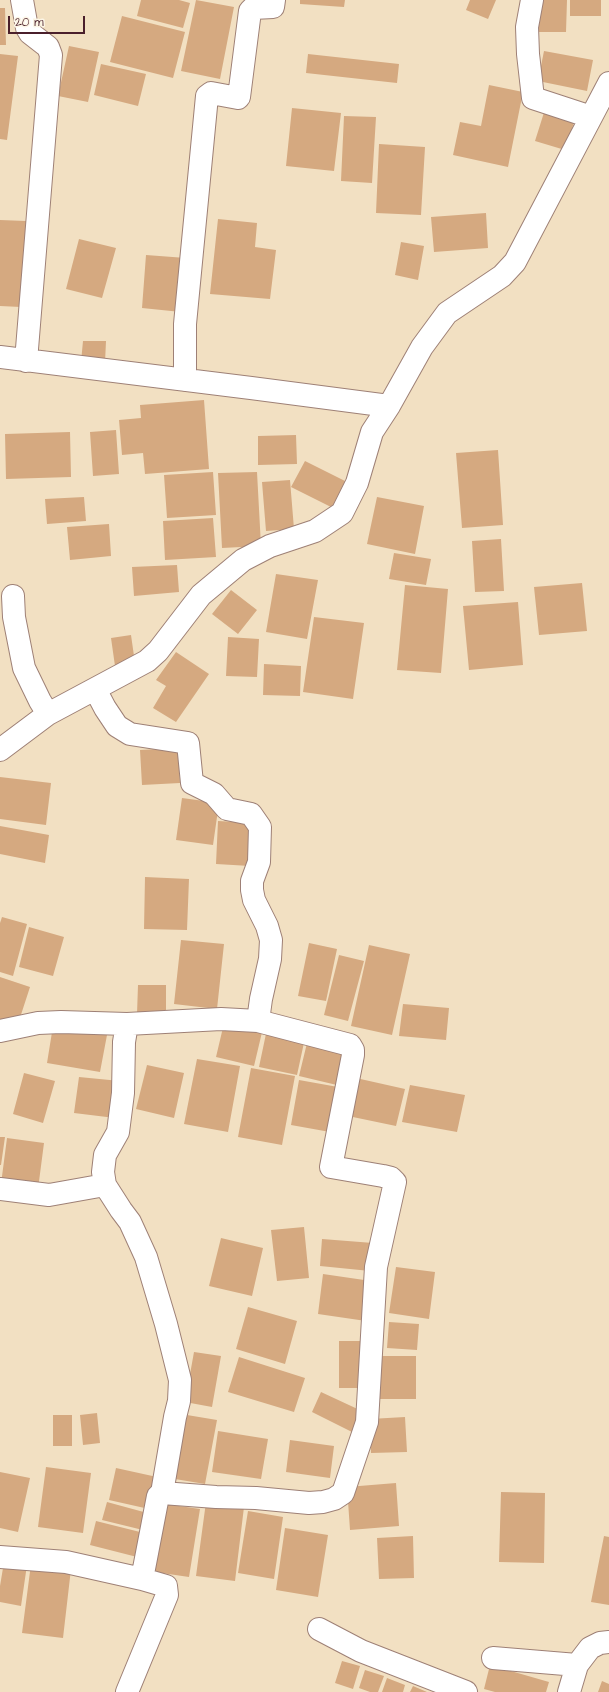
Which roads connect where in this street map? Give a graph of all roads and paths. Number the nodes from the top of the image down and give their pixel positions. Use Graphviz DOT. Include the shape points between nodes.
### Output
graph roads {
  1 [pos="22,0"];
  2 [pos="274,0"];
  3 [pos="532,0"];
  4 [pos="609,83"];
  5 [pos="591,117"];
  6 [pos="0,358"];
  7 [pos="26,361"];
  8 [pos="185,380"];
  9 [pos="389,406"];
  10 [pos="13,596"];
  11 [pos="95,690"];
  12 [pos="48,714"];
  13 [pos="0,750"];
  14 [pos="258,1021"];
  15 [pos="127,1024"];
  16 [pos="0,1031"];
  17 [pos="105,1185"];
  18 [pos="0,1189"];
  19 [pos="162,1493"];
  20 [pos="0,1557"];
  21 [pos="142,1579"];
  22 [pos="319,1629"];
  23 [pos="609,1642"];
  24 [pos="493,1658"];
  25 [pos="577,1665"];
  26 [pos="127,1692"];
  27 [pos="466,1692"];
  28 [pos="569,1692"];
  1 -- 7 [label="street" via="27,28 48,47 51,55"];
  2 -- 8 [label="street" via="272,8 253,8 250,11 239,97 211,93 207,96 185,324"];
  3 -- 5 [label="street" via="527,27 533,98"];
  4 -- 5 [label="street"];
  5 -- 9 [label="street" via="515,262 502,276 447,313 422,347"];
  6 -- 7 [label="street"];
  7 -- 8 [label="street"];
  8 -- 9 [label="street"];
  9 -- 11 [label="street" via="372,432 357,483 342,513 315,531 270,546 243,560 201,595 158,651 147,661"];
  10 -- 12 [label="street" via="14,617 24,668"];
  11 -- 12 [label="street"];
  11 -- 14 [label="street" via="117,726 130,734 188,743 192,782 214,794 228,809 251,814 260,827 259,862 252,881 252,890 267,926 270,959"];
  12 -- 13 [label="street"];
  14 -- 15 [label="street" via="221,1019"];
  14 -- 19 [label="street" via="350,1045 353,1055 331,1167 383,1176 395,1182 376,1267 367,1422 343,1493 334,1499 309,1503"];
  15 -- 16 [label="street" via="38,1023"];
  15 -- 17 [label="street" via="118,1132 105,1155"];
  17 -- 18 [label="street" via="49,1195"];
  17 -- 19 [label="street" via="130,1222 146,1257 180,1380 179,1400"];
  19 -- 21 [label="street" via="156,1502"];
  20 -- 21 [label="street" via="66,1562"];
  21 -- 26 [label="street" via="166,1586 167,1595"];
  22 -- 27 [label="street" via="361,1651"];
  23 -- 25 [label="street" via="590,1648"];
  24 -- 25 [label="street"];
  25 -- 28 [label="street"];
}
